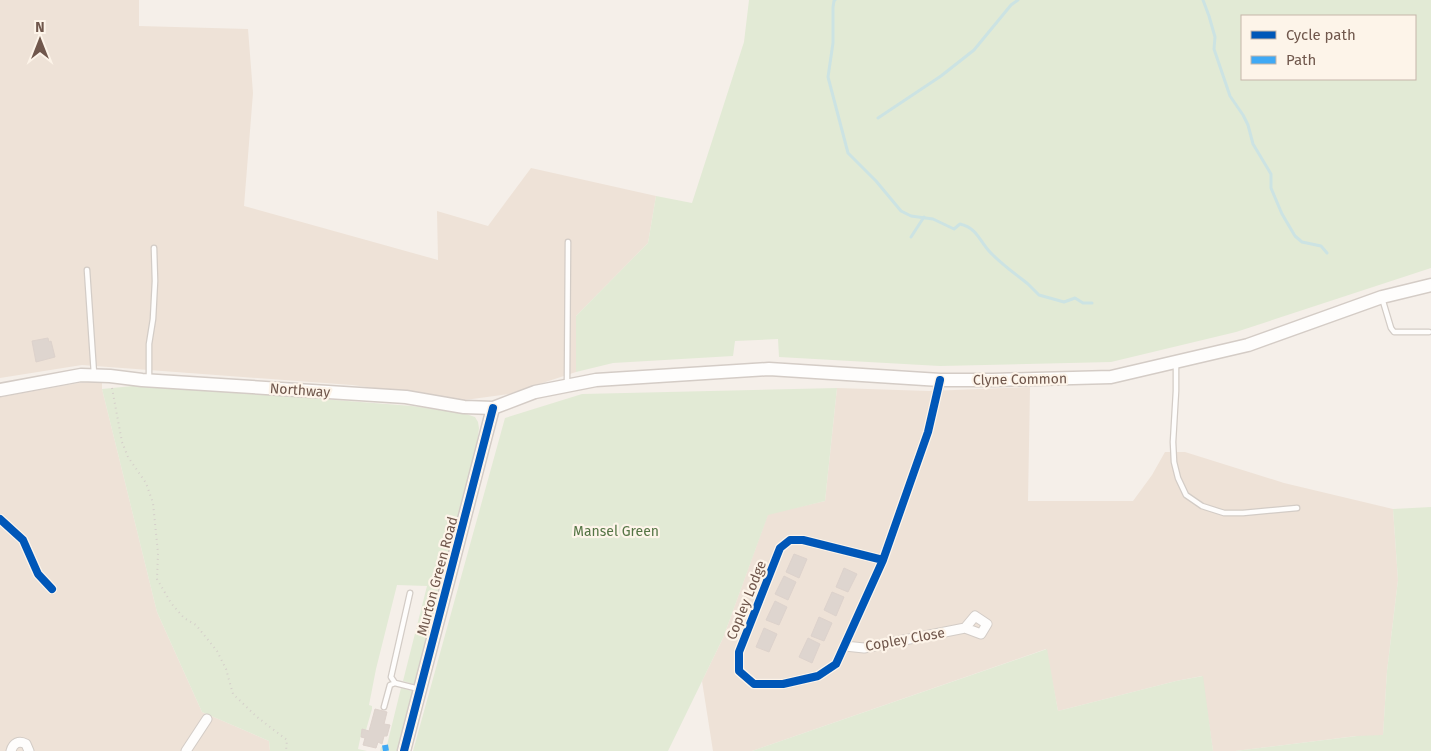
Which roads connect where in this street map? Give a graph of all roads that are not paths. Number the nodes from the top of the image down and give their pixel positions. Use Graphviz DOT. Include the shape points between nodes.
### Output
graph roads {
  1 [pos="568,242"];
  2 [pos="154,248"];
  3 [pos="88,270"];
  4 [pos="1431,285"];
  5 [pos="1382,297"];
  6 [pos="1429,332"];
  7 [pos="1176,362"];
  8 [pos="94,376"];
  9 [pos="149,380"];
  10 [pos="596,380"];
  11 [pos="940,380"];
  12 [pos="567,386"];
  13 [pos="0,390"];
  14 [pos="494,408"];
  15 [pos="1297,508"];
  16 [pos="0,519"];
  17 [pos="883,560"];
  18 [pos="52,588"];
  19 [pos="410,593"];
  20 [pos="965,628"];
  21 [pos="845,646"];
  22 [pos="395,683"];
  23 [pos="420,690"];
  24 [pos="384,707"];
  25 [pos="207,719"];
  26 [pos="11,751"];
  27 [pos="30,751"];
  28 [pos="186,751"];
  29 [pos="404,751"];
  1 -- 12 [label="lane"];
  2 -- 9 [label="lane"];
  3 -- 8 [label="lane"];
  4 -- 5 [label="main road, Clyne Common"];
  5 -- 6 [label="lane" via="1394,332"];
  5 -- 7 [label="main road, Clyne Common" via="1248,345"];
  7 -- 11 [label="main road, Clyne Common" via="1111,377"];
  7 -- 15 [label="lane" via="1174,462 1186,495 1202,506 1224,513"];
  8 -- 9 [label="main road, Northway"];
  8 -- 13 [label="main road, Northway" via="81,375"];
  9 -- 14 [label="main road, Northway" via="406,397"];
  10 -- 11 [label="main road, Clyne Common" via="769,369"];
  10 -- 12 [label="main road, Northway"];
  11 -- 17 [label="street, Copley Lodge" via="928,432"];
  12 -- 14 [label="main road, Northway" via="535,392"];
  14 -- 23 [label="main road, Murton Green Road"];
  16 -- 18 [label="street" via="23,540 38,574"];
  17 -- 21 [label="street, Copley Lodge"];
  17 -- 21 [label="street, Copley Lodge" via="803,540 790,540 780,548 739,652 739,672 754,684 783,684 818,676 836,664"];
  19 -- 22 [label="lane" via="391,677"];
  20 -- 21 [label="street, Copley Close" via="864,648"];
  22 -- 23 [label="lane"];
  22 -- 24 [label="lane" via="390,684"];
  23 -- 29 [label="main road, Murton Green Road"];
  25 -- 28 [label="street"];
  26 -- 27 [label="street" via="15,744 21,742"];
}
